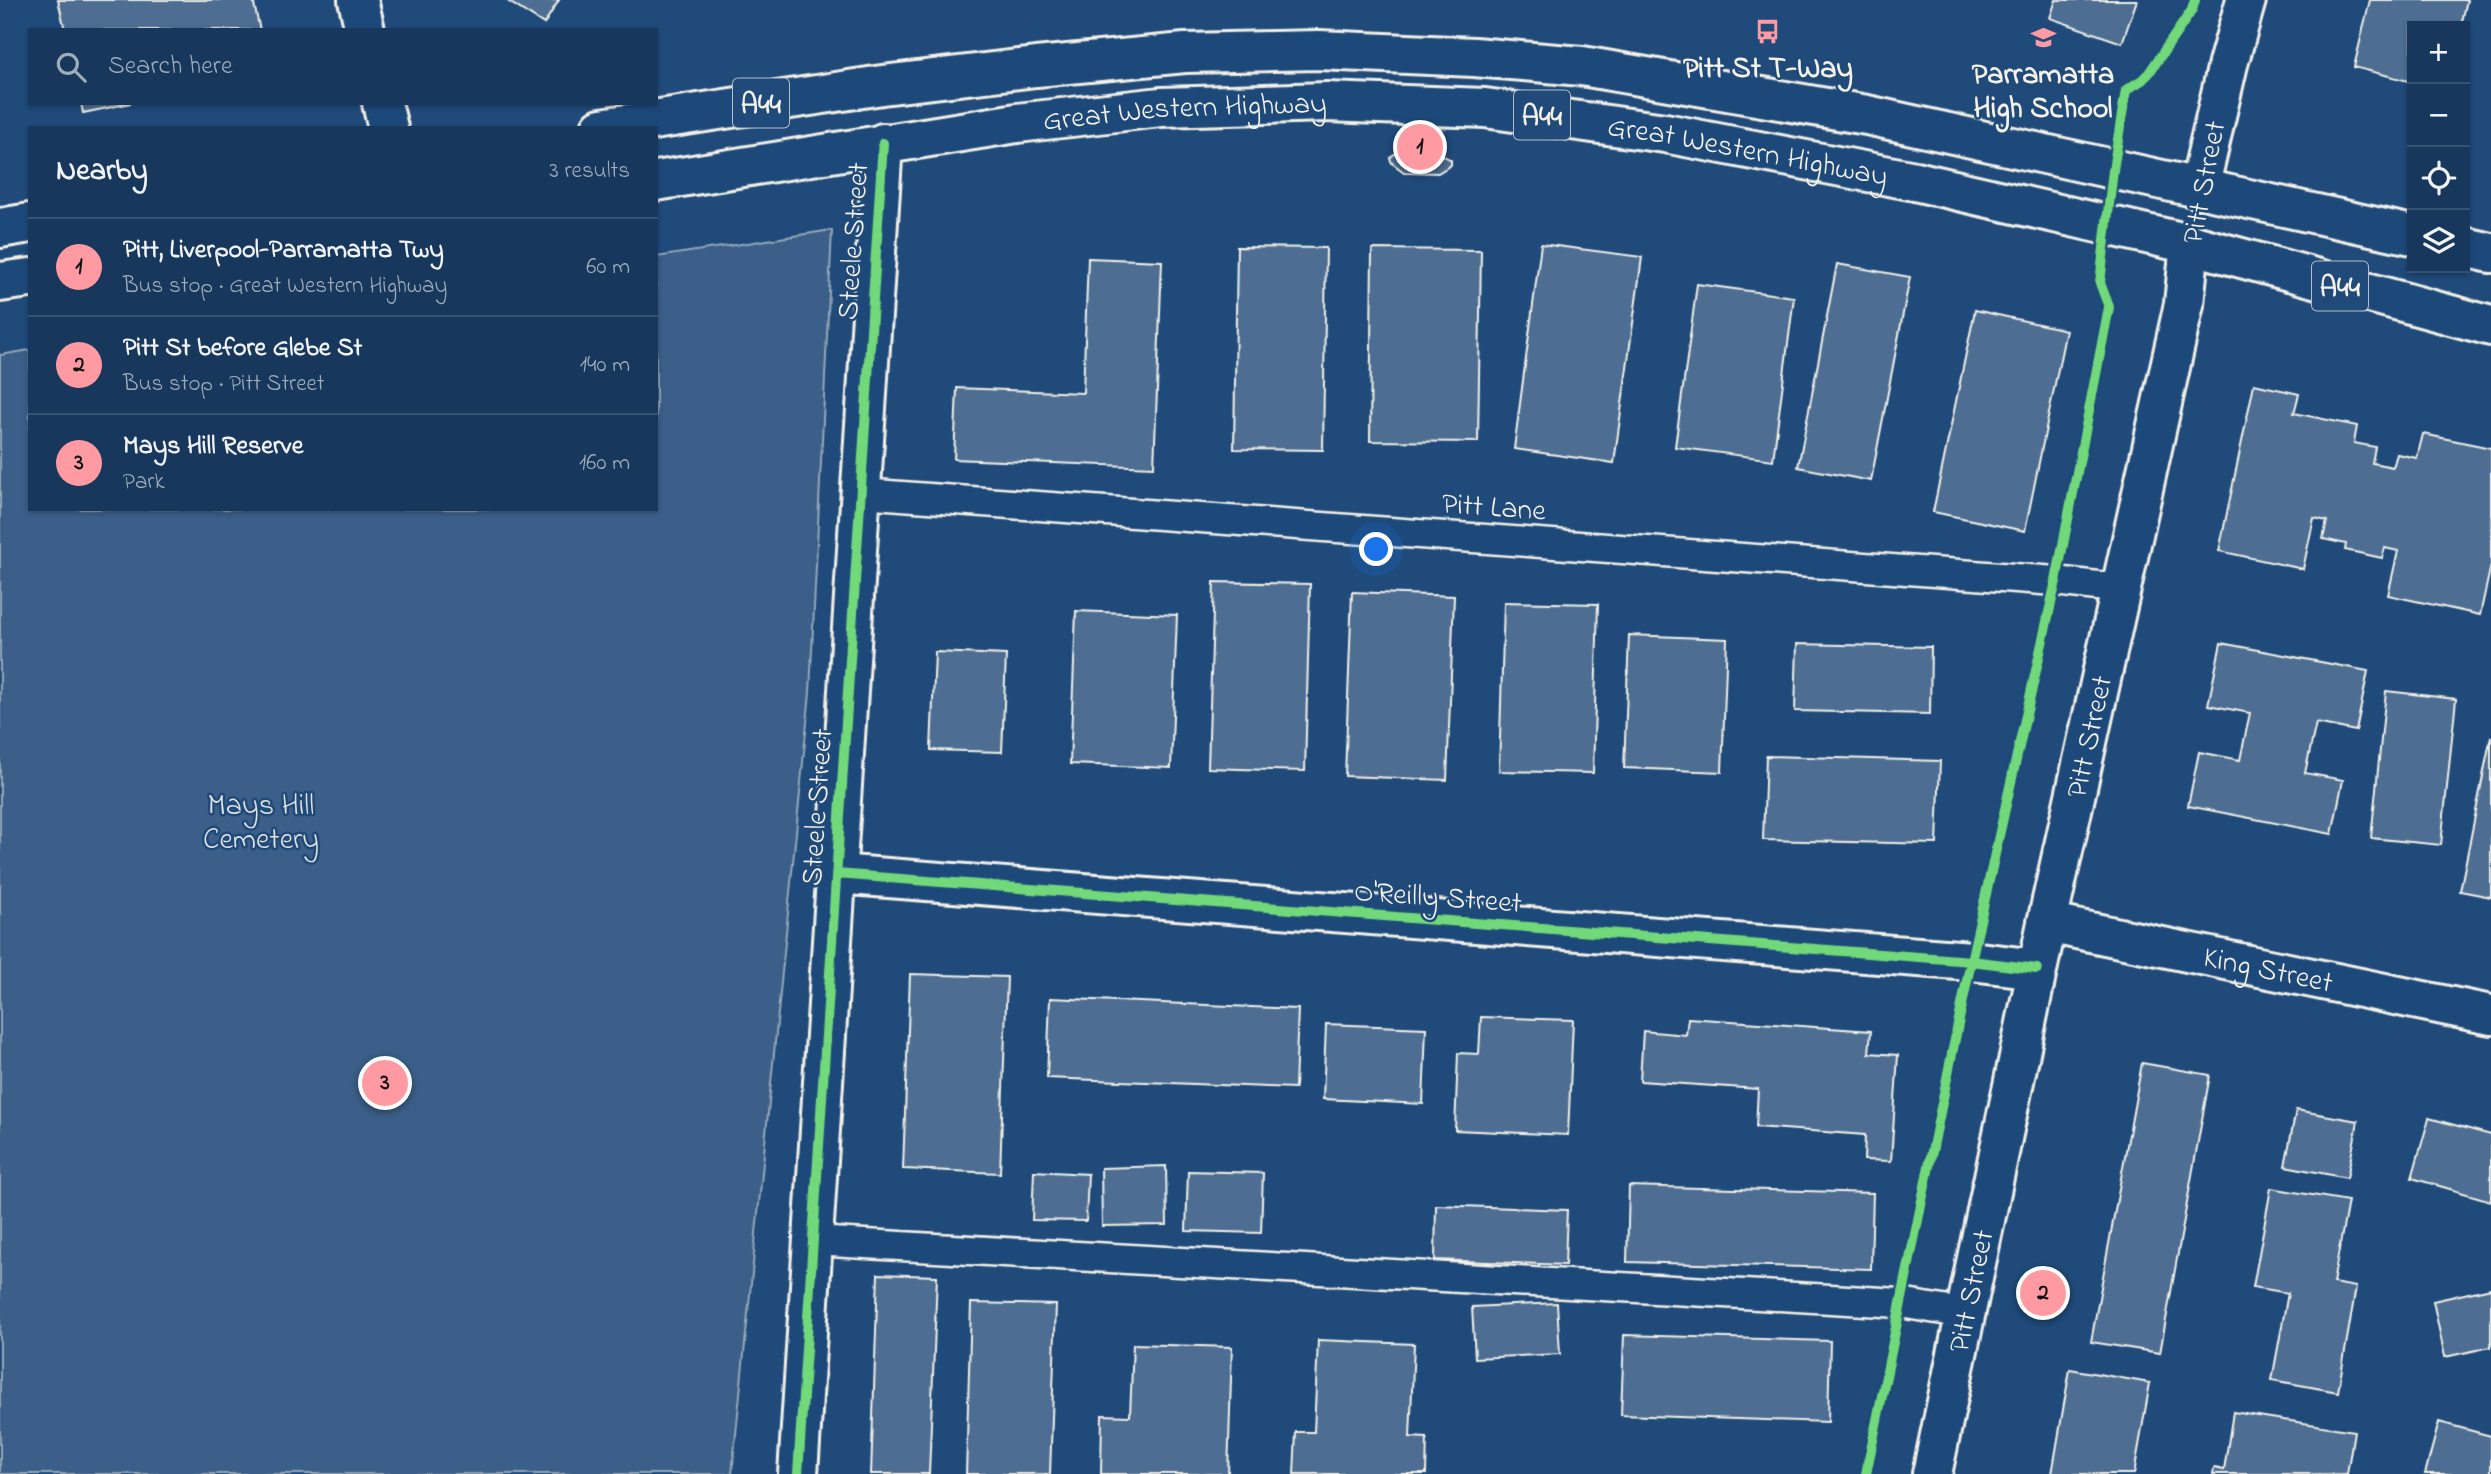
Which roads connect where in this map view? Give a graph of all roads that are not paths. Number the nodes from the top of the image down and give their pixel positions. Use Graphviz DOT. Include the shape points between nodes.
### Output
graph roads {
  1 [pos="358,0"];
  2 [pos="2246,0"];
  3 [pos="365,28"];
  4 [pos="382,105"];
  5 [pos="388,126"];
  6 [pos="614,126"];
  7 [pos="884,143"];
  8 [pos="658,181"];
  9 [pos="2199,189"];
  10 [pos="28,223"];
  11 [pos="0,228"];
  12 [pos="2407,234"];
  13 [pos="2190,243"];
  14 [pos="2470,248"];
  15 [pos="2491,253"];
  16 [pos="28,278"];
  17 [pos="0,282"];
  18 [pos="2491,326"];
  19 [pos="861,493"];
  20 [pos="2122,589"];
  21 [pos="836,874"];
  22 [pos="2047,923"];
  23 [pos="2037,969"];
  24 [pos="2491,1015"];
  25 [pos="813,1241"];
  26 [pos="1967,1314"];
  27 [pos="798,1474"];
  28 [pos="1932,1474"];
  1 -- 3 [label="main road"];
  2 -- 9 [label="main road, Pitt Street"];
  4 -- 5 [label="main road"];
  6 -- 9 [label="main road, Great Western Highway / A44" via="1036,66 1185,53 1319,50 1582,66 1867,115"];
  7 -- 8 [label="main road, Great Western Highway / A44"];
  7 -- 13 [label="main road, Great Western Highway / A44" via="1161,107 1327,102 1485,108 1691,138 1915,181"];
  7 -- 19 [label="main road, Steele Street"];
  9 -- 12 [label="main road, Great Western Highway / A44"];
  9 -- 13 [label="main road, Pitt Street"];
  10 -- 11 [label="main road"];
  13 -- 18 [label="main road, Great Western Highway / A44"];
  13 -- 20 [label="main road, Pitt Street" via="2184,303"];
  14 -- 15 [label="main road"];
  16 -- 17 [label="main road"];
  19 -- 20 [label="lane, Pitt Lane"];
  19 -- 21 [label="main road, Steele Street"];
  20 -- 22 [label="main road, Pitt Street"];
  21 -- 23 [label="main road, O'Reilly Street"];
  21 -- 25 [label="main road, Steele Street"];
  22 -- 23 [label="main road, Pitt Street"];
  22 -- 24 [label="main road, King Street"];
  23 -- 26 [label="main road, Pitt Street"];
  25 -- 26 [label="lane" via="1900,1303"];
  25 -- 27 [label="main road, Steele Street"];
  26 -- 28 [label="main road, Pitt Street"];
}
